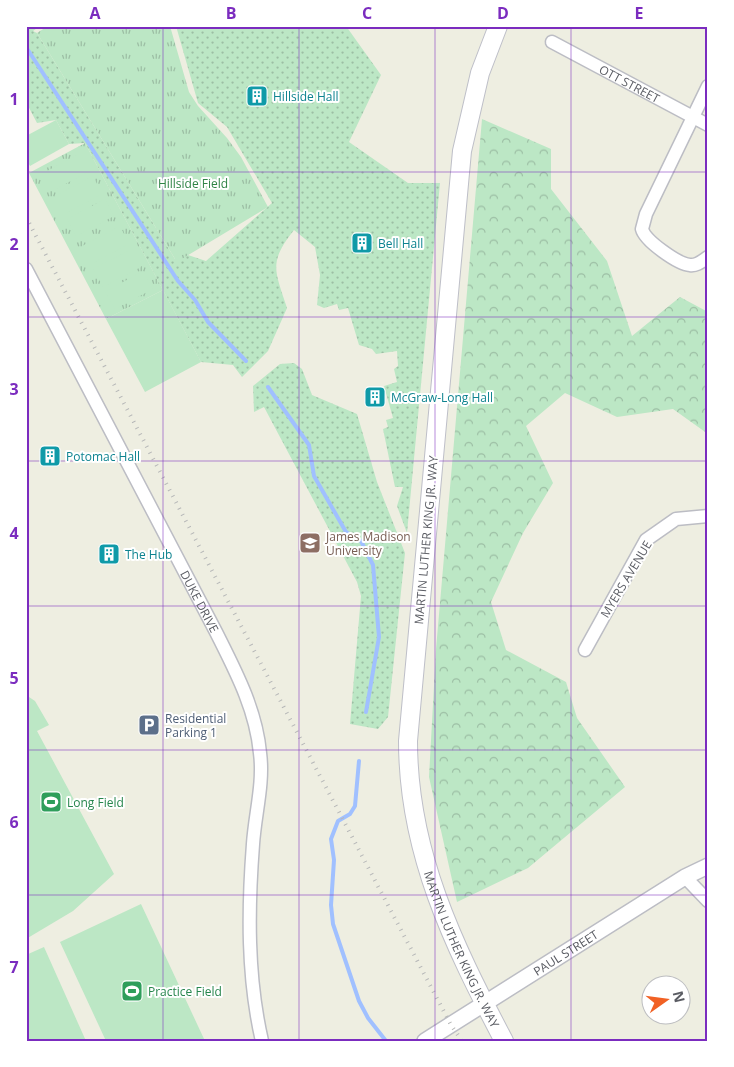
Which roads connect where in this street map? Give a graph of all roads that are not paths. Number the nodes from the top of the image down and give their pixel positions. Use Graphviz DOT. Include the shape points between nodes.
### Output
graph roads {
  1 [pos="498,26"];
  2 [pos="552,42"];
  3 [pos="708,86"];
  4 [pos="692,117"];
  5 [pos="708,125"];
  6 [pos="708,257"];
  7 [pos="26,269"];
  8 [pos="708,516"];
  9 [pos="585,650"];
  10 [pos="708,866"];
  11 [pos="685,877"];
  12 [pos="708,901"];
  13 [pos="484,1003"];
  14 [pos="262,1041"];
  15 [pos="426,1041"];
  16 [pos="504,1041"];
  1 -- 13 [label="main road, MARTIN LUTHER KING JR. WAY" via="480,73 462,151 408,741 411,802 427,872 438,904"];
  2 -- 4 [label="street, OTT STREET"];
  3 -- 4 [label="street"];
  4 -- 5 [label="street, OTT STREET"];
  4 -- 6 [label="street" via="642,229 649,241 685,264 696,264"];
  7 -- 14 [label="street, DUKE DRIVE" via="216,632 252,715 260,746 261,770 249,899 255,1008"];
  8 -- 9 [label="street, MYERS AVENUE" via="676,519 646,540"];
  10 -- 11 [label="street, PAUL STREET"];
  11 -- 12 [label="street"];
  11 -- 13 [label="street, PAUL STREET"];
  13 -- 15 [label="street, PAUL STREET"];
  13 -- 16 [label="main road, MARTIN LUTHER KING JR. WAY"];
}
